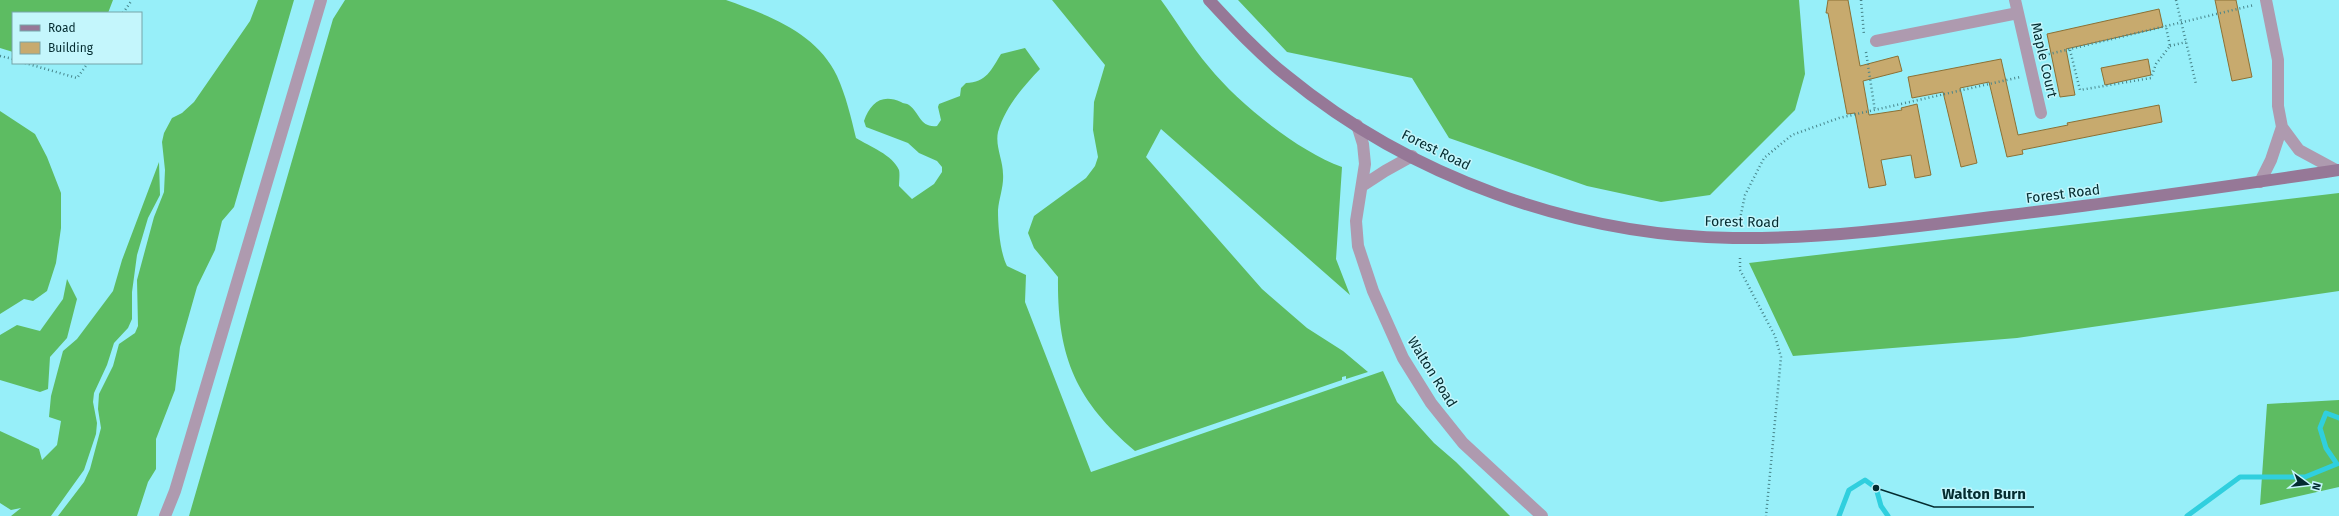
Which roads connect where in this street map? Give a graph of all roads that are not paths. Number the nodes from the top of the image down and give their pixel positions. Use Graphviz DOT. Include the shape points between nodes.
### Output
graph roads {
  1 [pos="321,0"];
  2 [pos="1209,0"];
  3 [pos="2015,0"];
  4 [pos="2266,1"];
  5 [pos="2018,13"];
  6 [pos="1871,42"];
  7 [pos="2041,113"];
  8 [pos="1357,125"];
  9 [pos="2282,127"];
  10 [pos="1412,156"];
  11 [pos="2337,170"];
  12 [pos="2260,182"];
  13 [pos="1362,186"];
  14 [pos="165,516"];
  15 [pos="1542,516"];
  1 -- 14 [label="street" via="175,491"];
  2 -- 8 [label="street, Forest Road" via="1286,76 1323,104"];
  3 -- 5 [label="street, Maple Court"];
  4 -- 9 [label="street" via="2278,60 2278,106"];
  5 -- 6 [label="street, Maple Court"];
  5 -- 7 [label="street, Maple Court"];
  8 -- 10 [label="street, Forest Road"];
  8 -- 13 [label="street, Walton Road" via="1365,155"];
  9 -- 11 [label="street" via="2292,144 2299,150"];
  9 -- 12 [label="street" via="2271,160"];
  10 -- 12 [label="street, Forest Road" via="1474,185 1569,216 1661,233 1731,238 1810,237 1870,232"];
  10 -- 13 [label="street"];
  11 -- 12 [label="street, Forest Road"];
  13 -- 15 [label="street, Walton Road" via="1356,221 1358,246 1373,291 1403,358 1431,403 1463,443"];
}
